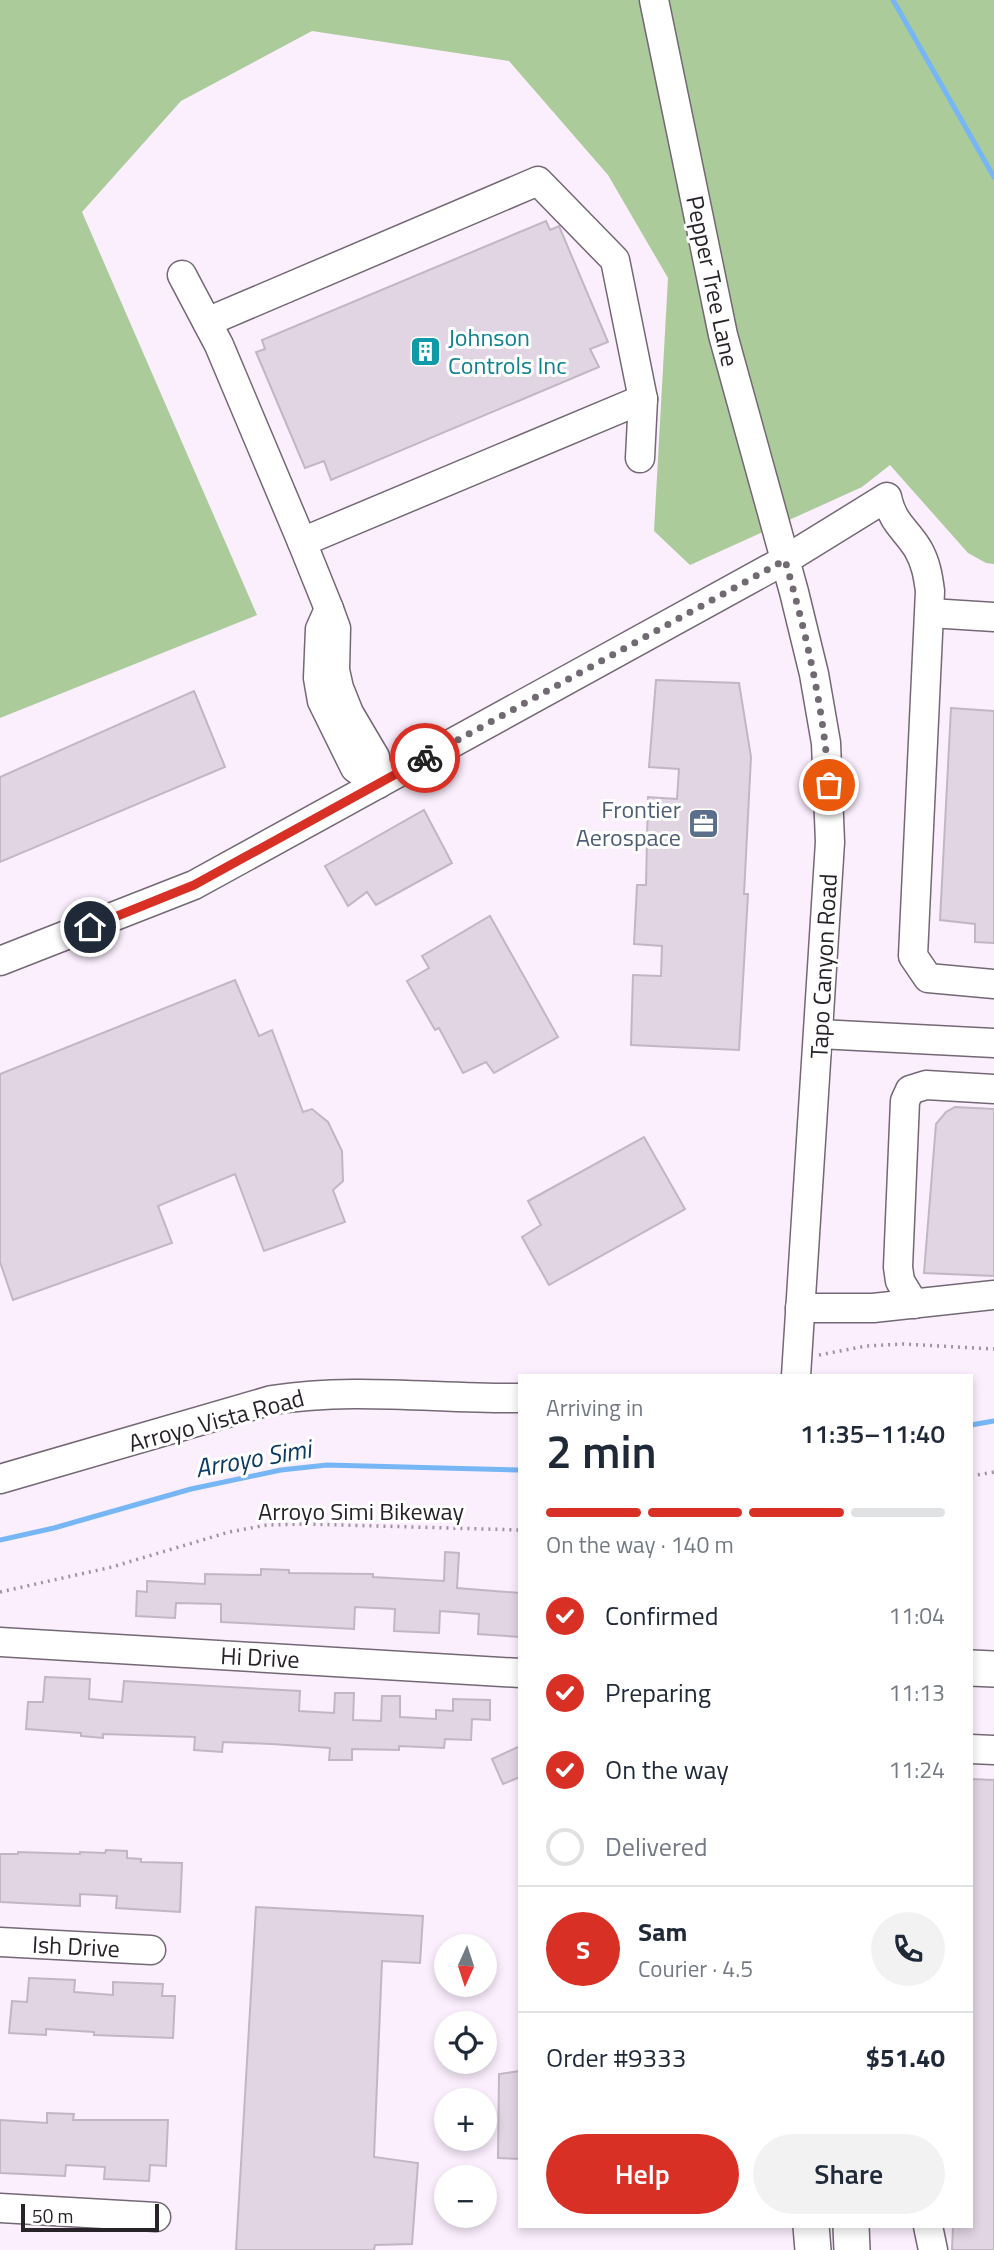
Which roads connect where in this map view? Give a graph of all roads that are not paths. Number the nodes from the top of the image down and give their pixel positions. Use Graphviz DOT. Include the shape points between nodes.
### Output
graph roads {
  1 [pos="654,0"];
  2 [pos="182,275"];
  3 [pos="207,322"];
  4 [pos="643,398"];
  5 [pos="640,458"];
  6 [pos="302,542"];
  7 [pos="785,560"];
  8 [pos="930,613"];
  9 [pos="994,617"];
  10 [pos="378,784"];
  11 [pos="0,961"];
  12 [pos="994,984"];
  13 [pos="819,1034"];
  14 [pos="994,1043"];
  15 [pos="994,1089"];
  16 [pos="994,1295"];
  17 [pos="914,1304"];
  18 [pos="800,1308"];
  19 [pos="797,1365"];
  20 [pos="518,1398"];
  21 [pos="0,1479"];
  22 [pos="0,1642"];
  23 [pos="973,1668"];
  24 [pos="994,1669"];
  25 [pos="518,1672"];
  26 [pos="973,1749"];
  27 [pos="994,1750"];
  28 [pos="0,1942"];
  29 [pos="151,1950"];
  30 [pos="0,2208"];
  31 [pos="156,2217"];
  32 [pos="811,2228"];
  33 [pos="851,2228"];
  34 [pos="928,2228"];
  35 [pos="813,2250"];
  36 [pos="852,2250"];
  37 [pos="933,2250"];
  1 -- 7 [label="street, Pepper Tree Lane" via="723,335"];
  2 -- 3 [label="street"];
  3 -- 4 [label="street" via="538,181 615,260"];
  3 -- 6 [label="street"];
  4 -- 5 [label="street"];
  4 -- 6 [label="street"];
  6 -- 10 [label="street" via="336,628 339,688 375,757"];
  7 -- 8 [label="street" via="887,497 891,514 927,567"];
  7 -- 10 [label="street"];
  7 -- 13 [label="street, Tapo Canyon Road" via="814,674 829,775 830,842"];
  8 -- 9 [label="street"];
  8 -- 12 [label="street" via="913,956 928,978"];
  10 -- 11 [label="street" via="194,885"];
  13 -- 14 [label="street"];
  13 -- 18 [label="street, Tapo Canyon Road"];
  15 -- 17 [label="street" via="926,1085 910,1090 905,1101 898,1267 900,1281"];
  16 -- 17 [label="street"];
  17 -- 18 [label="street"];
  18 -- 19 [label="street, Tapo Canyon Road"];
  20 -- 21 [label="street, Arroyo Vista Road" via="379,1393 272,1400"];
  22 -- 25 [label="street, Hi Drive"];
  23 -- 24 [label="main road"];
  26 -- 27 [label="street"];
  28 -- 29 [label="street, Ish Drive"];
  30 -- 31 [label="street"];
  32 -- 35 [label="main road"];
  33 -- 36 [label="main road"];
  34 -- 37 [label="street"];
}
